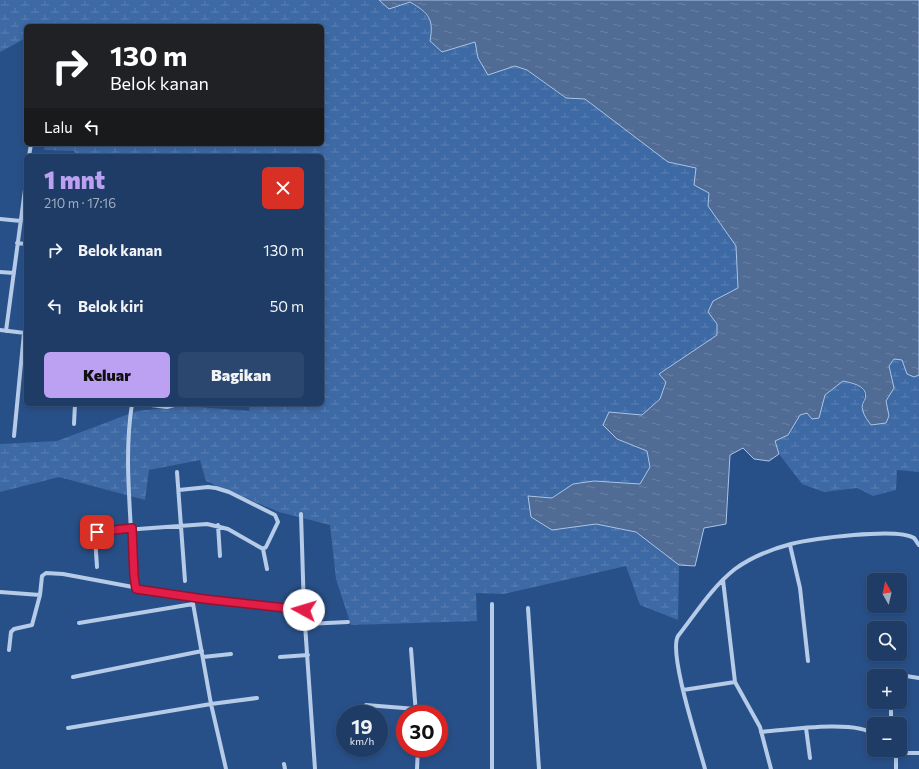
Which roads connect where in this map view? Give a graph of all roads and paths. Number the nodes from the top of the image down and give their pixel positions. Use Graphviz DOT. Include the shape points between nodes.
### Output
graph roads {
  1 [pos="24,198"];
  2 [pos="0,219"];
  3 [pos="21,221"];
  4 [pos="18,243"];
  5 [pos="24,244"];
  6 [pos="0,272"];
  7 [pos="14,273"];
  8 [pos="0,330"];
  9 [pos="6,331"];
  10 [pos="24,333"];
  11 [pos="24,342"];
  12 [pos="75,406"];
  13 [pos="132,406"];
  14 [pos="159,406"];
  15 [pos="171,406"];
  16 [pos="74,424"];
  17 [pos="14,436"];
  18 [pos="177,472"];
  19 [pos="179,490"];
  20 [pos="301,514"];
  21 [pos="218,525"];
  22 [pos="180,526"];
  23 [pos="132,528"];
  24 [pos="790,545"];
  25 [pos="919,545"];
  26 [pos="263,549"];
  27 [pos="220,556"];
  28 [pos="97,567"];
  29 [pos="266,570"];
  30 [pos="723,580"];
  31 [pos="185,581"];
  32 [pos="136,589"];
  33 [pos="0,592"];
  34 [pos="40,595"];
  35 [pos="192,598"];
  36 [pos="193,604"];
  37 [pos="492,604"];
  38 [pos="528,608"];
  39 [pos="304,610"];
  40 [pos="348,622"];
  41 [pos="79,623"];
  42 [pos="306,624"];
  43 [pos="411,649"];
  44 [pos="9,650"];
  45 [pos="202,651"];
  46 [pos="231,654"];
  47 [pos="308,655"];
  48 [pos="203,657"];
  49 [pos="280,657"];
  50 [pos="808,661"];
  51 [pos="907,676"];
  52 [pos="73,677"];
  53 [pos="919,678"];
  54 [pos="735,682"];
  55 [pos="683,690"];
  56 [pos="257,698"];
  57 [pos="211,704"];
  58 [pos="416,705"];
  59 [pos="891,709"];
  60 [pos="891,717"];
  61 [pos="68,728"];
  62 [pos="806,728"];
  63 [pos="867,730"];
  64 [pos="761,732"];
  65 [pos="907,753"];
  66 [pos="919,753"];
  67 [pos="418,757"];
  68 [pos="896,757"];
  69 [pos="810,758"];
  70 [pos="223,769"];
  71 [pos="226,769"];
  72 [pos="316,769"];
  73 [pos="417,769"];
  74 [pos="492,769"];
  75 [pos="539,769"];
  76 [pos="705,769"];
  77 [pos="771,769"];
  78 [pos="896,769"];
  1 -- 3 [label="street"];
  2 -- 3 [label="street"];
  3 -- 4 [label="street"];
  4 -- 5 [label="street"];
  4 -- 7 [label="street"];
  6 -- 7 [label="street"];
  7 -- 9 [label="street"];
  8 -- 9 [label="street"];
  9 -- 10 [label="street"];
  11 -- 17 [label="street"];
  12 -- 16 [label="street"];
  13 -- 23 [label="street" via="128,435"];
  14 -- 15 [label="street"];
  18 -- 19 [label="street"];
  19 -- 22 [label="street"];
  19 -- 26 [label="street" via="216,488 276,515 278,522"];
  20 -- 39 [label="street"];
  21 -- 22 [label="street"];
  21 -- 26 [label="street"];
  21 -- 27 [label="street"];
  22 -- 23 [label="street"];
  22 -- 31 [label="street"];
  23 -- 28 [label="street" via="96,533"];
  23 -- 32 [label="street"];
  24 -- 25 [label="street" via="810,540 883,533 911,537"];
  24 -- 30 [label="street" via="753,559"];
  24 -- 50 [label="street" via="800,588"];
  26 -- 29 [label="street"];
  30 -- 54 [label="street"];
  30 -- 55 [label="street" via="676,640 676,656"];
  32 -- 34 [label="street" via="63,574 45,573 42,576"];
  32 -- 35 [label="street"];
  33 -- 34 [label="street"];
  34 -- 44 [label="street" via="32,625 10,632"];
  35 -- 36 [label="street"];
  35 -- 39 [label="street"];
  36 -- 41 [label="street"];
  36 -- 45 [label="street"];
  37 -- 74 [label="street"];
  38 -- 75 [label="street"];
  39 -- 42 [label="street"];
  40 -- 42 [label="street"];
  42 -- 47 [label="street"];
  43 -- 58 [label="street"];
  45 -- 48 [label="street"];
  45 -- 52 [label="street"];
  46 -- 48 [label="street"];
  47 -- 49 [label="street"];
  47 -- 72 [label="street"];
  48 -- 57 [label="street"];
  51 -- 53 [label="street"];
  54 -- 55 [label="street"];
  54 -- 64 [label="street"];
  55 -- 76 [label="street"];
  56 -- 57 [label="street"];
  57 -- 61 [label="street"];
  57 -- 71 [label="street"];
  59 -- 60 [label="street"];
  62 -- 63 [label="street"];
  62 -- 64 [label="street"];
  62 -- 69 [label="street"];
  64 -- 77 [label="street"];
  65 -- 66 [label="street"];
  67 -- 73 [label="street"];
  68 -- 78 [label="street"];
  70 -- 71 [label="street"];
}
